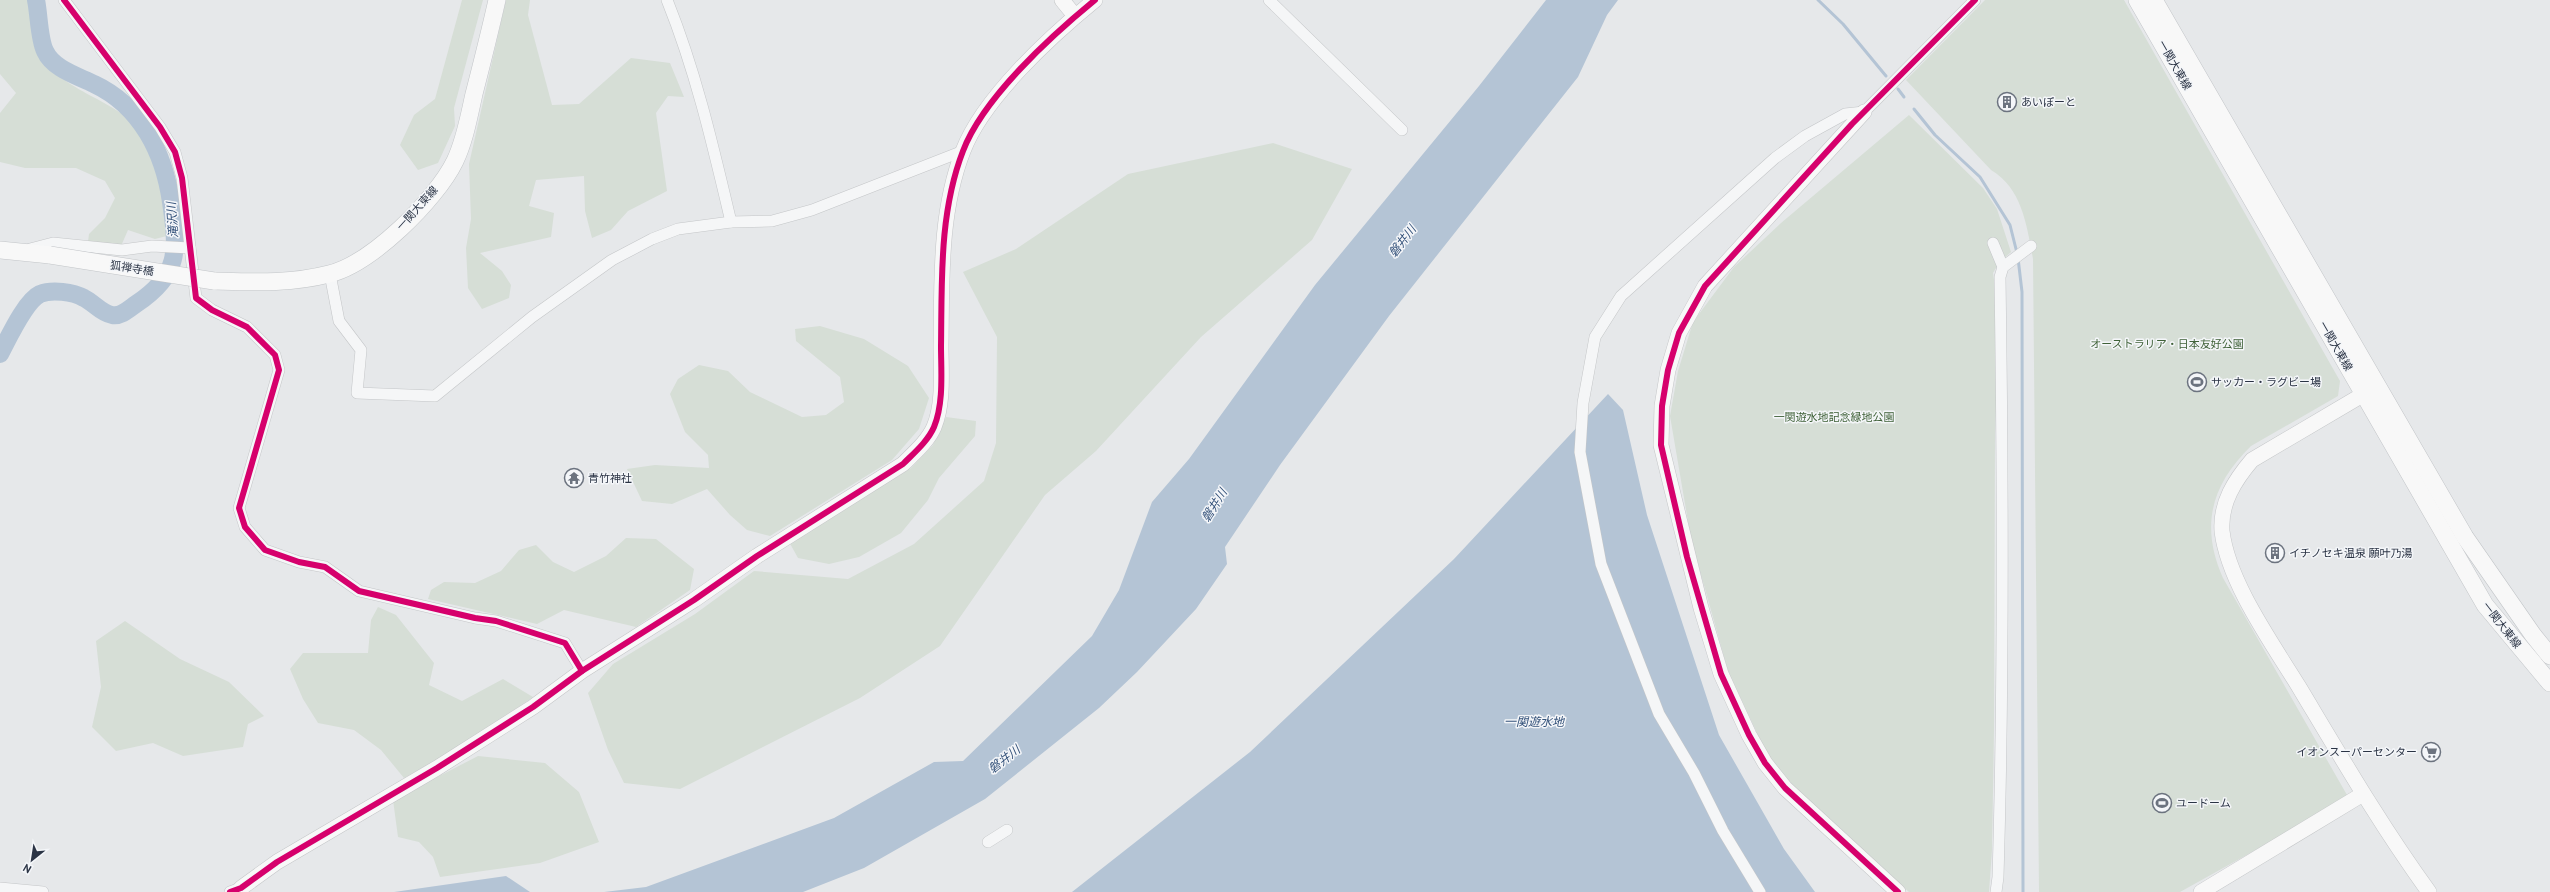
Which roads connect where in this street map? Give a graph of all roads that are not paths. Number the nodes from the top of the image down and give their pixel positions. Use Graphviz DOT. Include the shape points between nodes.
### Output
graph roads {
  1 [pos="64,0"];
  2 [pos="497,0"];
  3 [pos="667,0"];
  4 [pos="1062,0"];
  5 [pos="1095,0"];
  6 [pos="1268,0"];
  7 [pos="1975,0"];
  8 [pos="2137,0"];
  9 [pos="2154,0"];
  10 [pos="1075,16"];
  11 [pos="1864,112"];
  12 [pos="1402,130"];
  13 [pos="963,151"];
  14 [pos="731,222"];
  15 [pos="1993,243"];
  16 [pos="2031,246"];
  17 [pos="188,248"];
  18 [pos="0,250"];
  19 [pos="24,251"];
  20 [pos="2003,267"];
  21 [pos="330,274"];
  22 [pos="214,281"];
  23 [pos="2364,394"];
  24 [pos="2550,656"];
  25 [pos="582,671"];
  26 [pos="2550,683"];
  27 [pos="2363,794"];
  28 [pos="1007,830"];
  29 [pos="988,842"];
  30 [pos="0,888"];
  31 [pos="237,891"];
  32 [pos="43,892"];
  33 [pos="1760,892"];
  34 [pos="1898,892"];
  35 [pos="1996,892"];
  36 [pos="2201,892"];
  37 [pos="2429,892"];
  1 -- 17 [label="street" via="160,127 175,152 182,178"];
  2 -- 21 [label="main road, 一関大東線" via="467,125 454,162 429,198 406,224 357,261"];
  3 -- 14 [label="street" via="683,40 705,111"];
  4 -- 10 [label="street"];
  5 -- 10 [label="street"];
  6 -- 12 [label="street"];
  7 -- 11 [label="street"];
  8 -- 23 [label="main road, 一関大東線"];
  9 -- 24 [label="main road, 一関大東線" via="2464,537"];
  10 -- 13 [label="street" via="986,108"];
  11 -- 33 [label="street" via="1846,114 1805,136 1775,158 1621,296 1595,337 1583,403 1580,452 1601,564 1659,714 1694,773 1723,831"];
  11 -- 34 [label="street" via="1704,286 1679,334 1668,370 1662,406 1661,445 1701,608 1721,674 1749,735 1765,763 1784,788"];
  13 -- 14 [label="street" via="812,210 772,221"];
  13 -- 25 [label="street" via="949,199 943,253 940,397 934,427 921,445 903,464 756,556 694,600"];
  14 -- 21 [label="street" via="678,229 652,239 612,260 532,317 435,396 357,393 361,350 340,321"];
  15 -- 20 [label="street"];
  16 -- 20 [label="street"];
  17 -- 19 [label="street" via="152,246 122,250 53,243"];
  17 -- 25 [label="street" via="196,298 212,310 247,327 276,354 279,370 239,508 245,527 265,550 299,562 325,567 359,591 496,621 565,642"];
  18 -- 19 [label="main road"];
  19 -- 22 [label="main road, 狐禅寺橋, bridge"];
  20 -- 35 [label="street" via="2000,277 2002,711"];
  21 -- 22 [label="main road, 一関大東線" via="276,284"];
  23 -- 26 [label="main road, 一関大東線" via="2485,605"];
  23 -- 27 [label="street" via="2252,460 2239,474 2226,501 2222,529 2226,553 2241,587 2264,630"];
  25 -- 31 [label="street" via="533,708 277,862"];
  27 -- 36 [label="street"];
  27 -- 37 [label="street" via="2388,836"];
  28 -- 29 [label="street"];
  30 -- 32 [label="street"];
}
